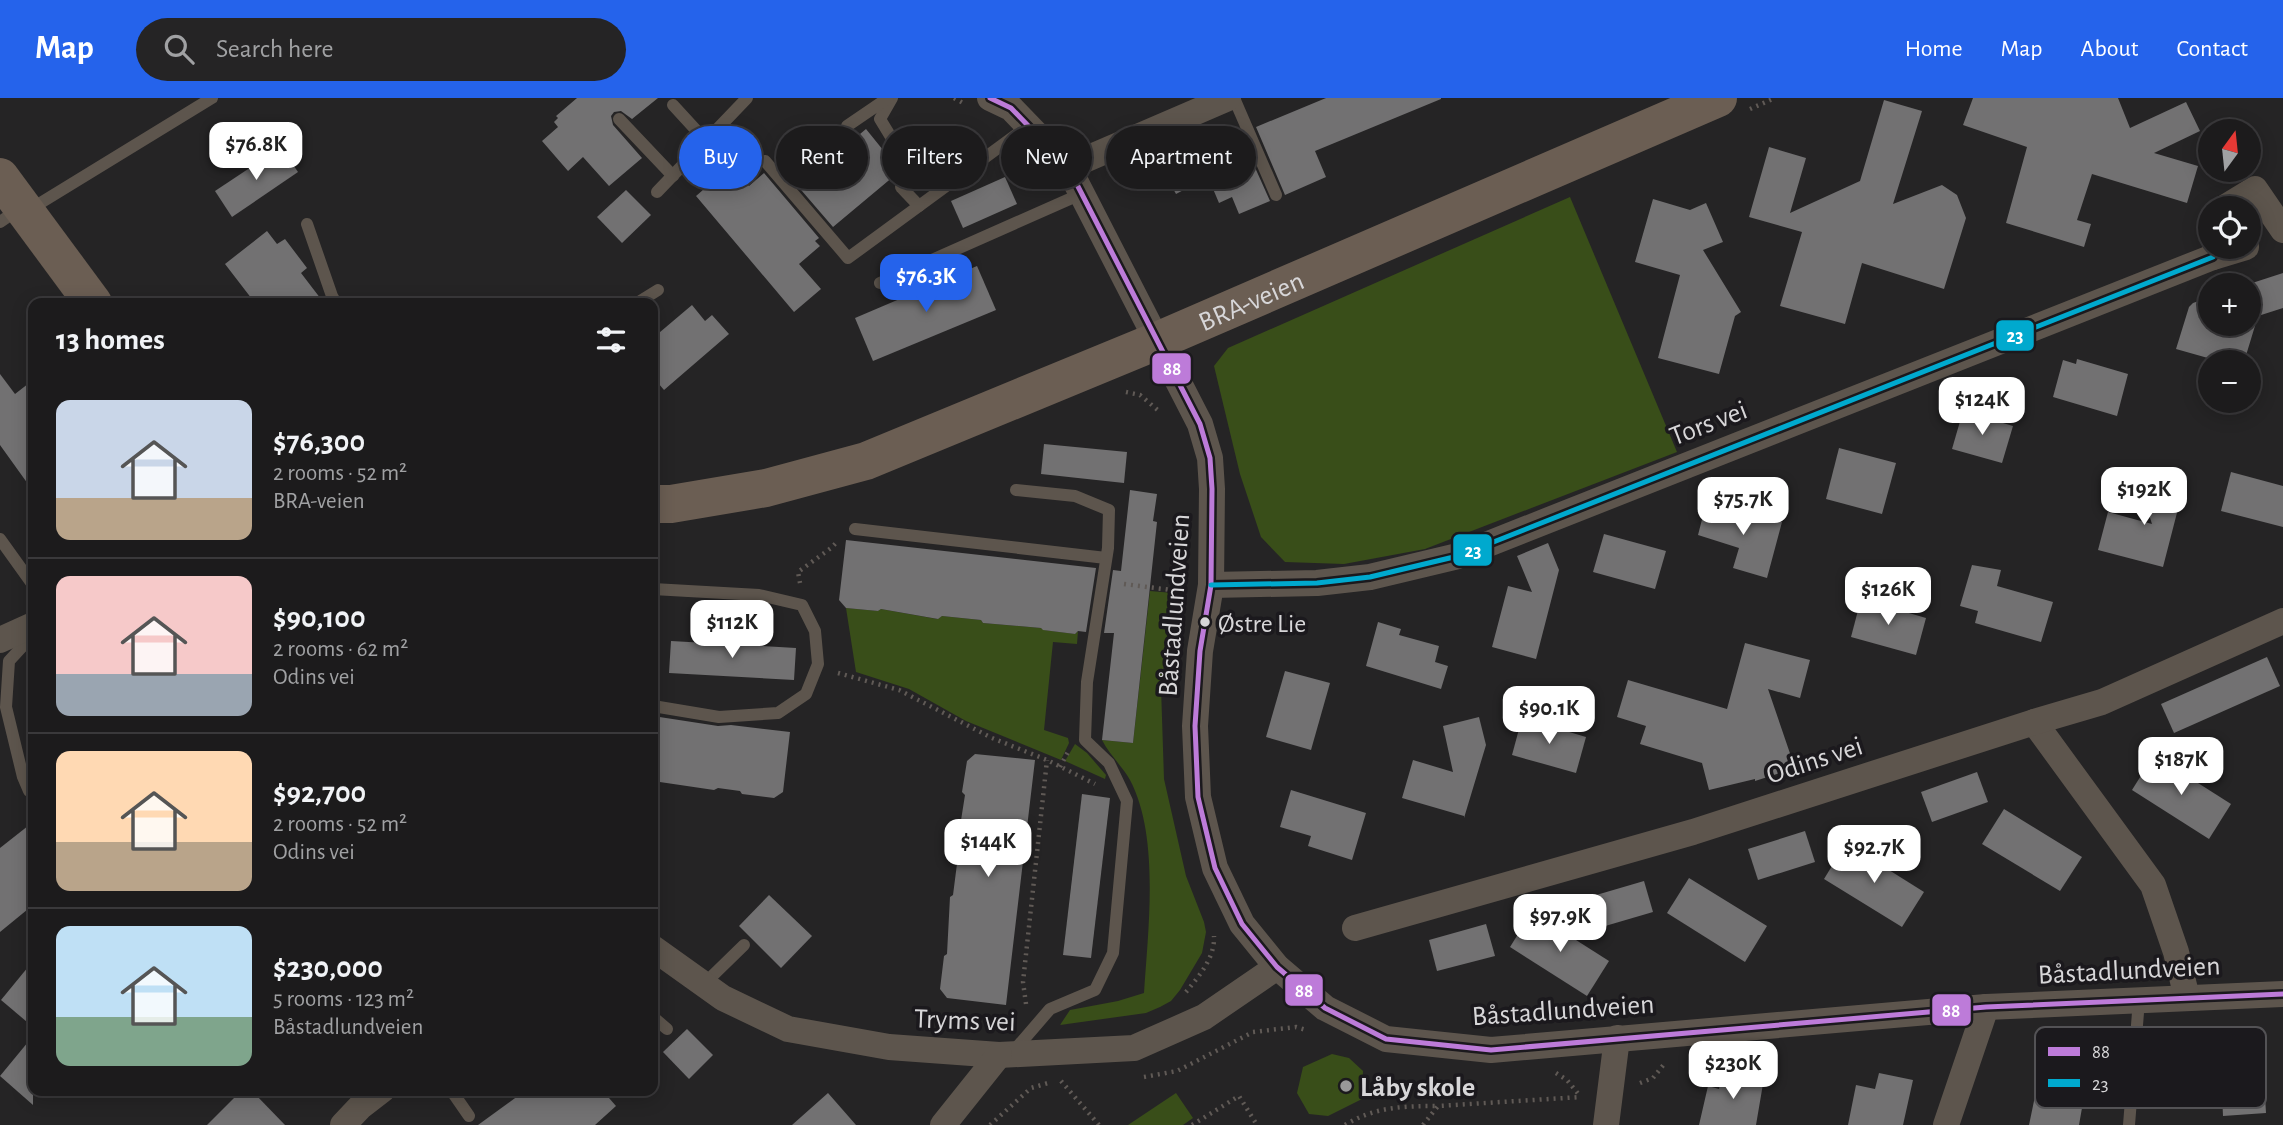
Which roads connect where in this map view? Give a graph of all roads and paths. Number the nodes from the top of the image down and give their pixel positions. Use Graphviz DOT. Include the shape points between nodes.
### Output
graph roads {
  1 [pos="212,98"];
  2 [pos="747,98"];
  3 [pos="890,98"];
  4 [pos="954,98"];
  5 [pos="1228,98"];
  6 [pos="1234,98"];
  7 [pos="1718,98"];
  8 [pos="979,102"];
  9 [pos="673,104"];
  10 [pos="619,119"];
  11 [pos="693,126"];
  12 [pos="720,126"];
  13 [pos="847,126"];
  14 [pos="884,126"];
  15 [pos="1028,126"];
  16 [pos="1001,146"];
  17 [pos="1092,157"];
  18 [pos="765,161"];
  19 [pos="679,170"];
  20 [pos="673,176"];
  21 [pos="0,177"];
  22 [pos="903,189"];
  23 [pos="1079,189"];
  24 [pos="657,192"];
  25 [pos="1082,194"];
  26 [pos="1276,195"];
  27 [pos="2244,196"];
  28 [pos="2260,196"];
  29 [pos="2261,198"];
  30 [pos="919,206"];
  31 [pos="16,214"];
  32 [pos="307,224"];
  33 [pos="2283,230"];
  34 [pos="2283,236"];
  35 [pos="2261,242"];
  36 [pos="2198,258"];
  37 [pos="880,283"];
  38 [pos="658,290"];
  39 [pos="89,298"];
  40 [pos="333,298"];
  41 [pos="645,298"];
  42 [pos="1157,341"];
  43 [pos="1016,489"];
  44 [pos="658,504"];
  45 [pos="855,529"];
  46 [pos="0,539"];
  47 [pos="1106,558"];
  48 [pos="28,578"];
  49 [pos="1103,582"];
  50 [pos="1211,585"];
  51 [pos="658,589"];
  52 [pos="1179,591"];
  53 [pos="802,605"];
  54 [pos="2283,621"];
  55 [pos="28,627"];
  56 [pos="0,640"];
  57 [pos="28,640"];
  58 [pos="816,668"];
  59 [pos="658,707"];
  60 [pos="2034,722"];
  61 [pos="1047,760"];
  62 [pos="1063,760"];
  63 [pos="1060,767"];
  64 [pos="28,789"];
  65 [pos="1127,801"];
  66 [pos="1355,928"];
  67 [pos="744,945"];
  68 [pos="658,951"];
  69 [pos="1277,967"];
  70 [pos="704,984"];
  71 [pos="2283,994"];
  72 [pos="2187,998"];
  73 [pos="2139,1000"];
  74 [pos="1986,1007"];
  75 [pos="658,1021"];
  76 [pos="2137,1027"];
  77 [pos="667,1029"];
  78 [pos="1031,1031"];
  79 [pos="1308,1031"];
  80 [pos="1617,1038"];
  81 [pos="1005,1054"];
  82 [pos="1672,1055"];
  83 [pos="1548,1069"];
  84 [pos="1141,1078"];
  85 [pos="1060,1080"];
  86 [pos="1071,1080"];
  87 [pos="1612,1094"];
  88 [pos="370,1096"];
  89 [pos="455,1096"];
  90 [pos="1581,1097"];
  91 [pos="1438,1106"];
  92 [pos="1584,1107"];
  93 [pos="469,1116"];
  94 [pos="343,1125"];
  95 [pos="943,1125"];
  96 [pos="990,1125"];
  97 [pos="1100,1125"];
  98 [pos="1192,1125"];
  99 [pos="1257,1125"];
  100 [pos="1345,1125"];
  101 [pos="1423,1125"];
  102 [pos="1606,1125"];
  103 [pos="1945,1125"];
  1 -- 31 [label="lane"];
  2 -- 12 [label="lane"];
  3 -- 13 [label="lane"];
  3 -- 14 [label="lane" via="880,119"];
  4 -- 8 [label="path"];
  5 -- 17 [label="street"];
  6 -- 26 [label="lane"];
  7 -- 42 [label="main road, BRA-veien"];
  8 -- 15 [label="street, Båstadlundveien" via="1011,108"];
  9 -- 11 [label="lane"];
  10 -- 20 [label="lane"];
  16 -- 30 [label="lane"];
  18 -- 30 [label="lane" via="848,258"];
  19 -- 20 [label="lane"];
  20 -- 24 [label="lane"];
  21 -- 31 [label="main road"];
  22 -- 30 [label="lane"];
  23 -- 25 [label="street, Båstadlundveien"];
  25 -- 37 [label="lane"];
  25 -- 42 [label="street, Båstadlundveien"];
  27 -- 28 [label="street" via="2255,189"];
  29 -- 33 [label="street"];
  31 -- 39 [label="main road"];
  32 -- 40 [label="lane"];
  34 -- 35 [label="street, Tors vei"];
  36 -- 50 [label="street, Tors vei" via="1458,556 1370,577"];
  38 -- 41 [label="lane"];
  42 -- 44 [label="main road, BRA-veien" via="866,461 766,488"];
  42 -- 50 [label="street, Båstadlundveien" via="1200,424 1210,458"];
  43 -- 47 [label="lane" via="1075,496 1109,510"];
  45 -- 47 [label="lane"];
  45 -- 53 [label="path" via="798,572"];
  46 -- 48 [label="lane"];
  47 -- 49 [label="lane"];
  49 -- 52 [label="path"];
  49 -- 65 [label="lane" via="1087,682 1084,740 1109,763"];
  50 -- 69 [label="street, Båstadlundveien" via="1195,726 1198,797 1215,868 1242,924"];
  51 -- 53 [label="lane" via="758,595"];
  53 -- 58 [label="lane" via="816,631"];
  54 -- 60 [label="street, Odins vei" via="2102,702"];
  55 -- 56 [label="street"];
  57 -- 64 [label="lane" via="9,661 6,706"];
  58 -- 59 [label="lane" via="806,694 778,713 719,717"];
  58 -- 61 [label="path" via="899,690 992,738"];
  60 -- 66 [label="street, Odins vei" via="1693,832"];
  60 -- 72 [label="street" via="2153,885"];
  61 -- 63 [label="path"];
  61 -- 78 [label="path" via="1023,982"];
  62 -- 63 [label="path"];
  63 -- 65 [label="path"];
  65 -- 78 [label="lane" via="1113,953 1095,990 1051,1009"];
  67 -- 70 [label="lane"];
  68 -- 70 [label="street, Tryms vei"];
  69 -- 80 [label="street, Båstadlundveien" via="1325,1008 1386,1039 1491,1050"];
  69 -- 81 [label="street, Tryms vei" via="1204,1017 1133,1048"];
  70 -- 81 [label="street, Tryms vei" via="788,1029 889,1048"];
  71 -- 72 [label="street, Båstadlundveien"];
  72 -- 73 [label="street, Båstadlundveien"];
  73 -- 74 [label="street, Båstadlundveien"];
  73 -- 76 [label="lane"];
  74 -- 80 [label="street, Båstadlundveien"];
  74 -- 103 [label="street"];
  75 -- 77 [label="lane"];
  78 -- 81 [label="lane"];
  79 -- 84 [label="path" via="1296,1027 1253,1032 1177,1071"];
  80 -- 87 [label="street"];
  81 -- 95 [label="street"];
  82 -- 87 [label="path" via="1653,1078"];
  83 -- 90 [label="path" via="1567,1080"];
  85 -- 86 [label="path"];
  85 -- 96 [label="path" via="1031,1088"];
  85 -- 97 [label="path"];
  87 -- 90 [label="path"];
  87 -- 102 [label="street"];
  88 -- 94 [label="street"];
  89 -- 93 [label="lane"];
  90 -- 91 [label="path"];
  90 -- 92 [label="path"];
  91 -- 100 [label="path" via="1389,1107"];
  91 -- 101 [label="path"];
  98 -- 99 [label="path" via="1239,1096"];
}
